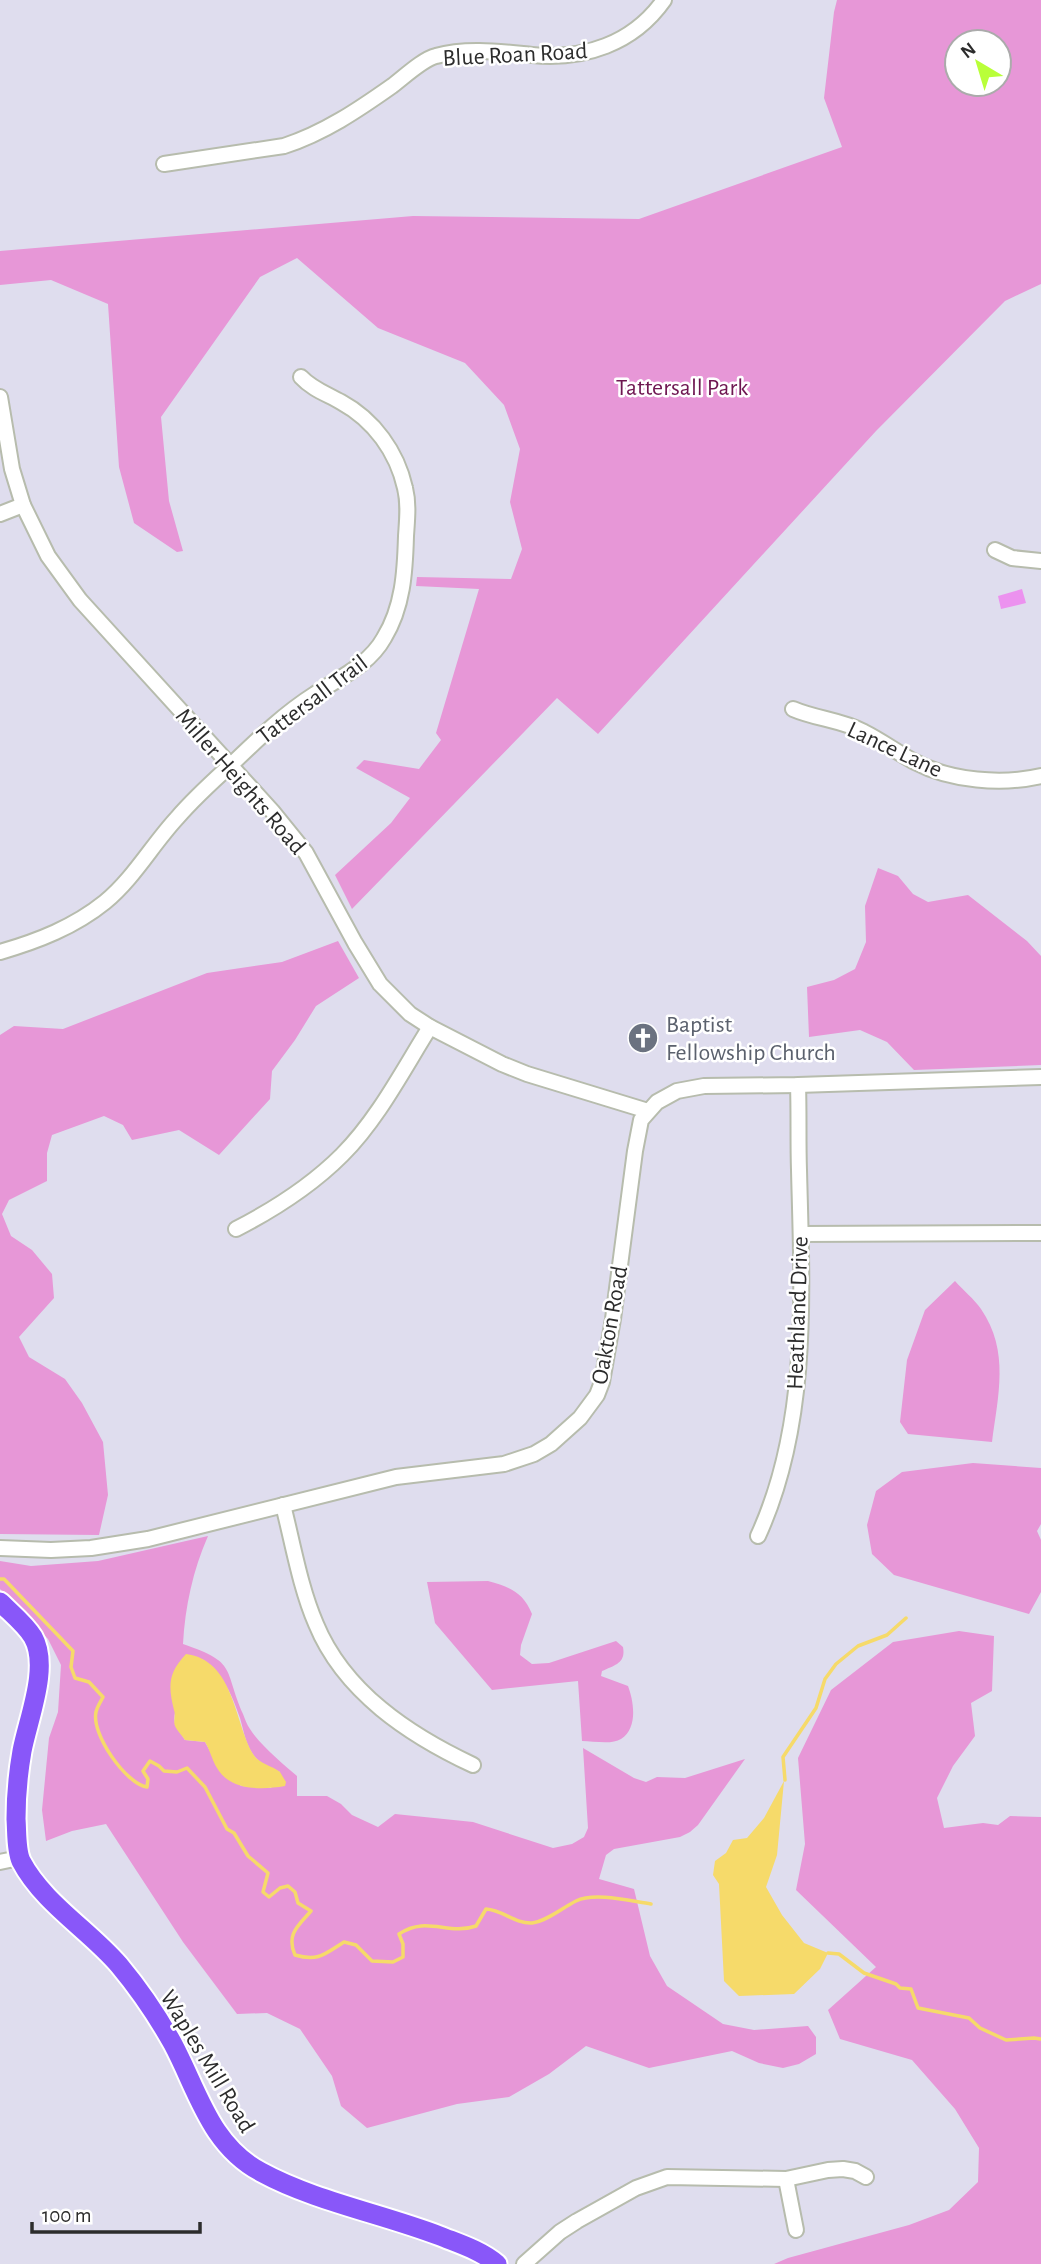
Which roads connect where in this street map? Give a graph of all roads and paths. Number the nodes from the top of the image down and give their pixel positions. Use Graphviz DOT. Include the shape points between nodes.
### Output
graph roads {
  1 [pos="664,0"];
  2 [pos="164,164"];
  3 [pos="301,377"];
  4 [pos="0,397"];
  5 [pos="23,505"];
  6 [pos="0,514"];
  7 [pos="995,550"];
  8 [pos="1041,561"];
  9 [pos="793,709"];
  10 [pos="230,765"];
  11 [pos="1041,776"];
  12 [pos="0,952"];
  13 [pos="430,1027"];
  14 [pos="1041,1077"];
  15 [pos="798,1085"];
  16 [pos="648,1111"];
  17 [pos="236,1228"];
  18 [pos="1041,1233"];
  19 [pos="801,1234"];
  20 [pos="283,1504"];
  21 [pos="758,1536"];
  22 [pos="0,1548"];
  23 [pos="0,1602"];
  24 [pos="473,1765"];
  25 [pos="10,1860"];
  26 [pos="866,2177"];
  27 [pos="786,2179"];
  28 [pos="796,2230"];
  29 [pos="497,2264"];
  30 [pos="524,2264"];
  1 -- 2 [label="street, Blue Roan Road" via="629,35 600,50 562,57 486,51 434,56 372,100 302,140"];
  3 -- 10 [label="street, Tattersall Trail" via="366,419 398,464 407,499 403,587 393,624 374,652 292,710"];
  4 -- 5 [label="street, Miller Heights Road"];
  5 -- 6 [label="street"];
  5 -- 10 [label="street, Miller Heights Road" via="48,556 80,600"];
  7 -- 8 [label="street" via="1012,558"];
  9 -- 11 [label="street, Lance Lane" via="863,732 943,774 1003,780"];
  10 -- 12 [label="street, Tattersall Trail" via="177,817 105,902 55,933"];
  10 -- 13 [label="street, Miller Heights Road" via="306,853 380,984"];
  13 -- 16 [label="street, Miller Heights Road" via="527,1074"];
  13 -- 17 [label="street" via="343,1154 307,1184"];
  14 -- 15 [label="street"];
  15 -- 16 [label="street" via="687,1088"];
  15 -- 19 [label="street, Heathland Drive"];
  16 -- 20 [label="street, Oakton Road" via="641,1120 635,1151 606,1366 597,1395 580,1418 551,1444 517,1461 396,1477"];
  18 -- 19 [label="street"];
  19 -- 21 [label="street, Heathland Drive" via="799,1371 772,1506"];
  20 -- 22 [label="street, Oakton Road" via="110,1545"];
  20 -- 24 [label="street" via="310,1609 333,1656 382,1711"];
  23 -- 25 [label="main road, Waples Mill Road" via="33,1637 38,1650 37,1684 21,1752"];
  25 -- 29 [label="main road, Waples Mill Road" via="119,1965 173,2044 208,2119 237,2156 279,2181 405,2222 471,2248"];
  26 -- 27 [label="street" via="842,2169"];
  27 -- 28 [label="street"];
  27 -- 30 [label="street" via="682,2176 652,2181 569,2226"];
}
